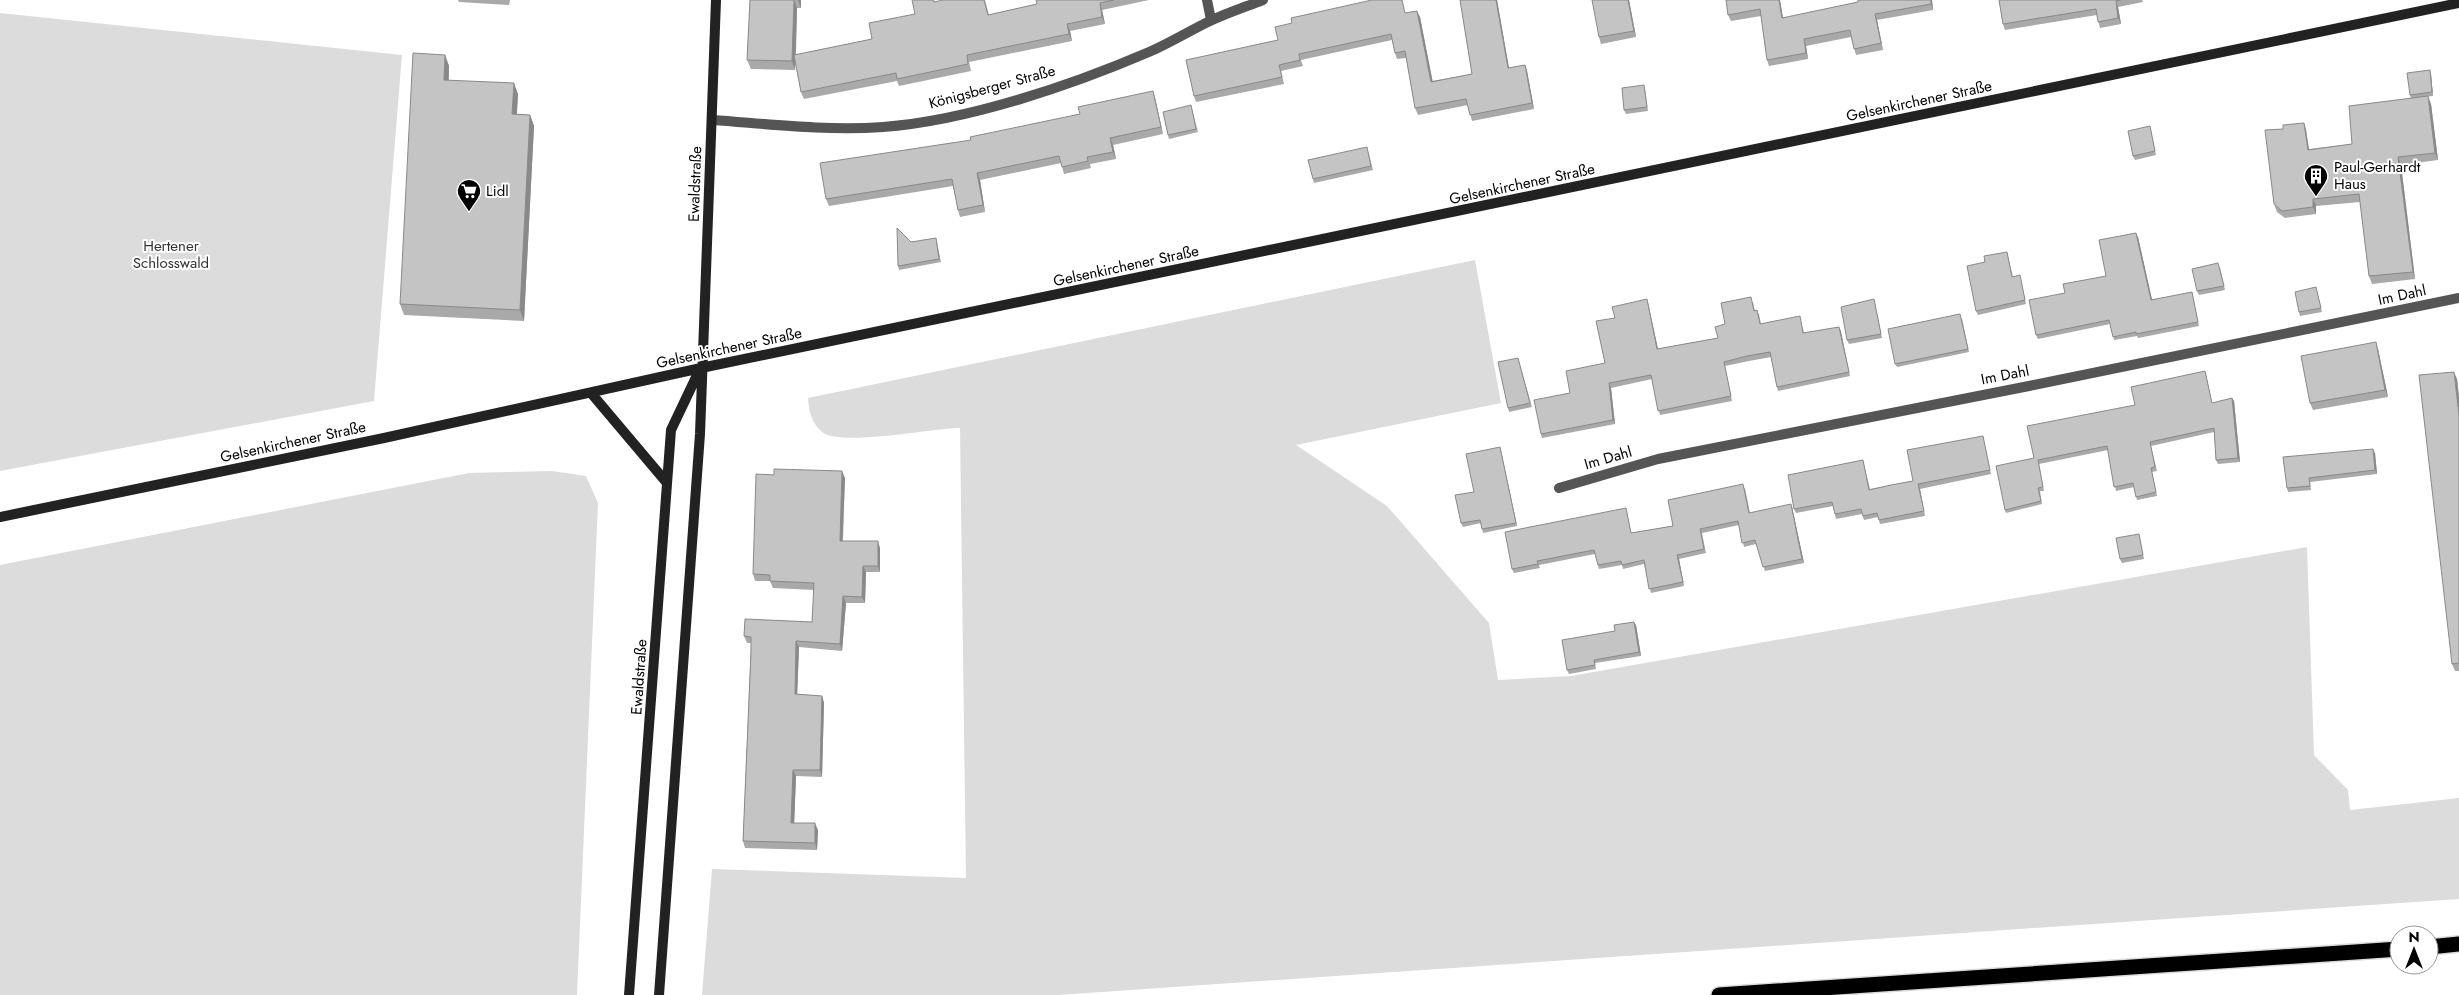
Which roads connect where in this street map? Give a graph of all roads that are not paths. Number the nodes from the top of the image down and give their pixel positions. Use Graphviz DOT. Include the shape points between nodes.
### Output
graph roads {
  1 [pos="716,0"];
  2 [pos="1207,0"];
  3 [pos="1263,0"];
  4 [pos="2459,3"];
  5 [pos="1211,20"];
  6 [pos="713,120"];
  7 [pos="2459,298"];
  8 [pos="701,368"];
  9 [pos="591,393"];
  10 [pos="667,483"];
  11 [pos="1559,488"];
  12 [pos="0,517"];
  13 [pos="2459,944"];
  14 [pos="2439,945"];
  15 [pos="2389,950"];
  16 [pos="629,995"];
  17 [pos="659,995"];
  18 [pos="1719,995"];
  1 -- 6 [label="main road, Ewaldstraße"];
  2 -- 5 [label="street"];
  3 -- 5 [label="street, Königsberger Straße"];
  4 -- 8 [label="main road, Gelsenkirchener Straße"];
  5 -- 6 [label="street, Königsberger Straße" via="1150,51 1100,71 1019,98 928,121 885,127 825,128"];
  6 -- 8 [label="main road, Ewaldstraße"];
  7 -- 11 [label="street, Im Dahl" via="1658,459"];
  8 -- 9 [label="main road, Gelsenkirchener Straße"];
  8 -- 10 [label="main road, Ewaldstraße" via="671,430"];
  8 -- 17 [label="main road, Ewaldstraße" via="700,434"];
  9 -- 10 [label="main road"];
  9 -- 12 [label="main road, Gelsenkirchener Straße"];
  10 -- 16 [label="main road, Ewaldstraße"];
  13 -- 14 [label="highway"];
  15 -- 18 [label="highway"];
}
